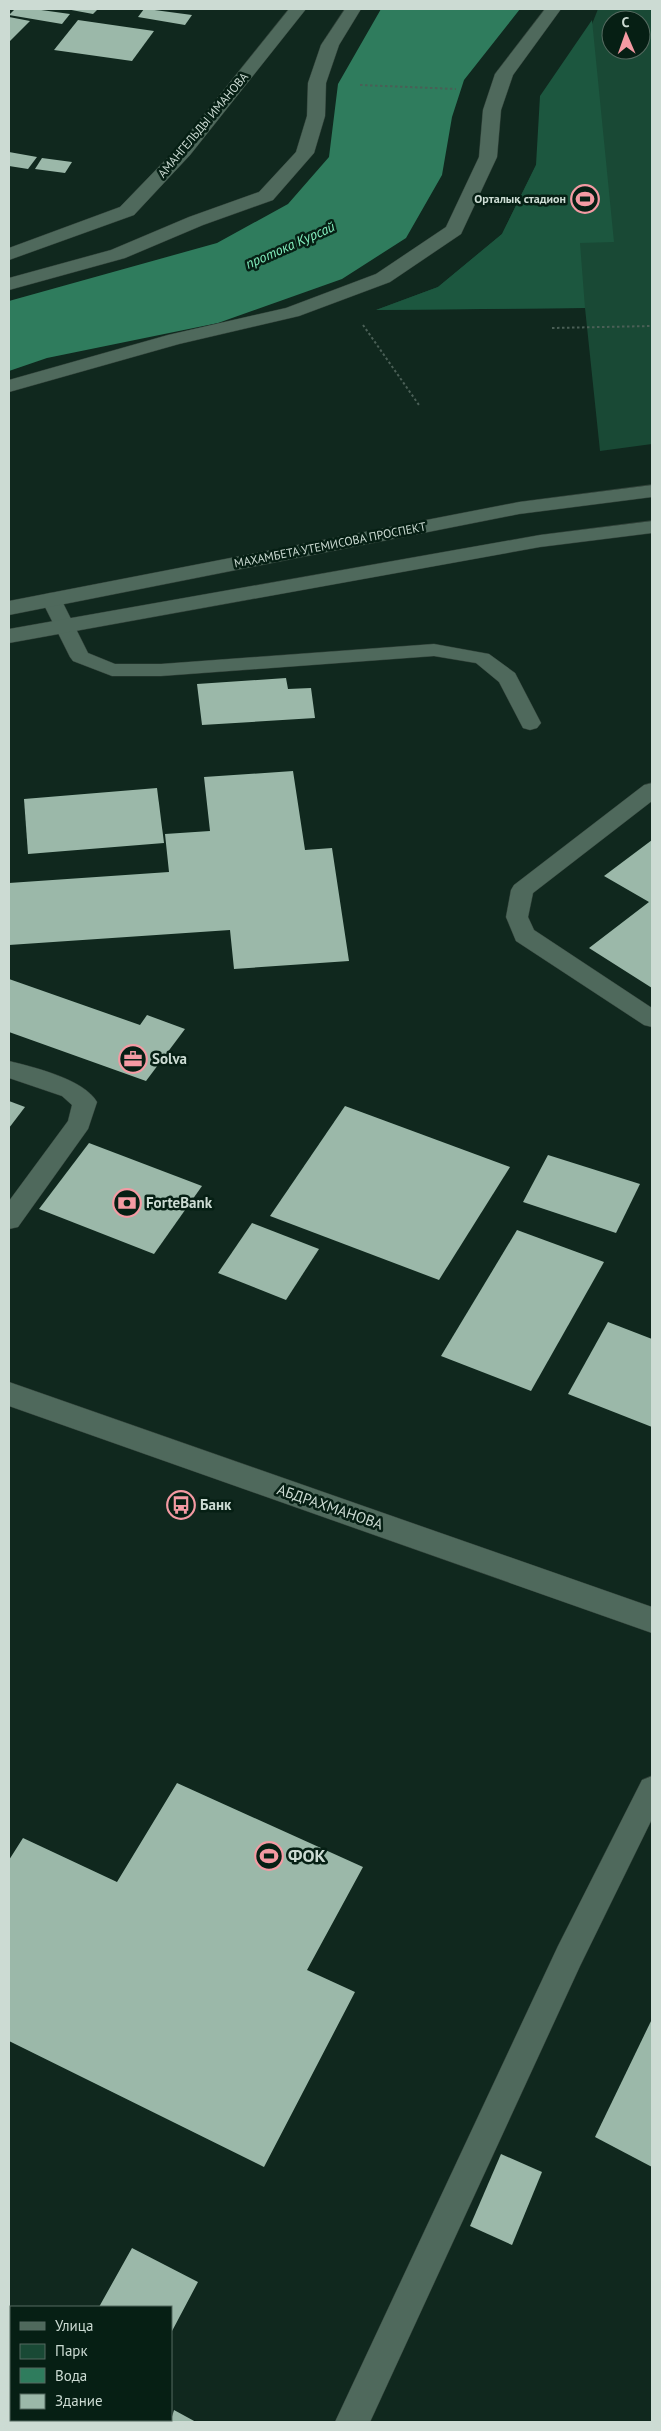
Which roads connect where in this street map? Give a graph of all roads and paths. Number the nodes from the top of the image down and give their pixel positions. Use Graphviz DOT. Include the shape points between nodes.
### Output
graph roads {
  1 [pos="298,9"];
  2 [pos="353,9"];
  3 [pos="553,9"];
  4 [pos="317,83"];
  5 [pos="456,89"];
  6 [pos="9,254"];
  7 [pos="9,284"];
  8 [pos="342,294"];
  9 [pos="652,326"];
  10 [pos="552,328"];
  11 [pos="9,386"];
  12 [pos="419,405"];
  13 [pos="652,491"];
  14 [pos="652,527"];
  15 [pos="51,599"];
  16 [pos="9,608"];
  17 [pos="64,626"];
  18 [pos="9,636"];
  19 [pos="530,723"];
  20 [pos="652,790"];
  21 [pos="652,1019"];
  22 [pos="9,1069"];
  23 [pos="9,1220"];
  24 [pos="9,1394"];
  25 [pos="652,1620"];
  26 [pos="652,1789"];
  27 [pos="352,2422"];
  1 -- 6 [label="street, АМАНГЕЛЬДЫ ИМАНОВА" via="184,151 127,211"];
  2 -- 4 [label="street" via="330,45"];
  3 -- 8 [label="street" via="504,74 492,110 488,157 454,230 384,278"];
  4 -- 5 [label="path"];
  4 -- 7 [label="street" via="316,116 305,153 266,196 118,254"];
  8 -- 11 [label="street" via="292,312 174,339"];
  8 -- 12 [label="path"];
  9 -- 10 [label="path"];
  13 -- 15 [label="street, МАХАМБЕТА УТЕМИСОВА ПРОСПЕКТ" via="519,508"];
  14 -- 17 [label="street" via="540,540"];
  15 -- 16 [label="street, МАХАМБЕТА УТЕМИСОВА ПРОСПЕКТ"];
  15 -- 17 [label="lane"];
  17 -- 18 [label="street"];
  17 -- 19 [label="lane" via="80,657 112,670 161,670 434,650 482,658 508,678"];
  20 -- 21 [label="lane" via="522,890 517,917 524,935"];
  22 -- 23 [label="lane" via="70,1090 85,1102 79,1123"];
  24 -- 25 [label="street, АБДРАХМАНОВА"];
  26 -- 27 [label="lane" via="565,1965"];
}
